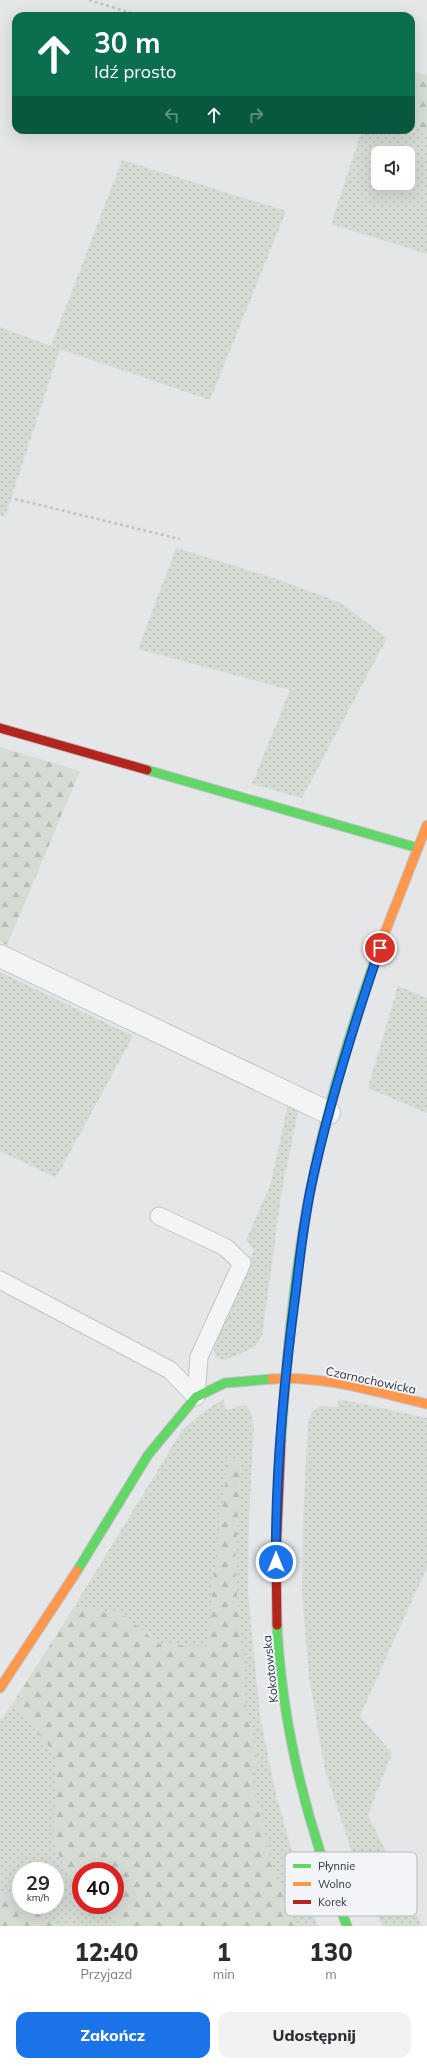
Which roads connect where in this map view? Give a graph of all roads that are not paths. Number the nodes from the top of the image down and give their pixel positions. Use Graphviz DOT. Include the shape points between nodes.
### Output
graph roads {
  1 [pos="0,728"];
  2 [pos="427,825"];
  3 [pos="418,848"];
  4 [pos="0,956"];
  5 [pos="329,1113"];
  6 [pos="159,1216"];
  7 [pos="0,1280"];
  8 [pos="285,1378"];
  9 [pos="196,1397"];
  10 [pos="427,1404"];
  11 [pos="0,1688"];
  12 [pos="319,1852"];
  13 [pos="343,1916"];
  14 [pos="347,1926"];
  1 -- 3 [label="street"];
  2 -- 3 [label="street, Kokotowska"];
  3 -- 5 [label="street, Kokotowska" via="375,962 342,1063"];
  4 -- 5 [label="street"];
  5 -- 8 [label="street, Kokotowska" via="311,1188"];
  6 -- 9 [label="lane" via="225,1247 242,1263 198,1357"];
  7 -- 9 [label="lane" via="170,1370"];
  8 -- 9 [label="street, Czarnochowicka" via="225,1383"];
  8 -- 10 [label="street, Czarnochowicka" via="340,1383"];
  8 -- 12 [label="street, Kokotowska" via="279,1454 276,1608 282,1677 293,1751"];
  9 -- 11 [label="street" via="148,1455 56,1605"];
  13 -- 14 [label="street, Kokotowska"];
}
